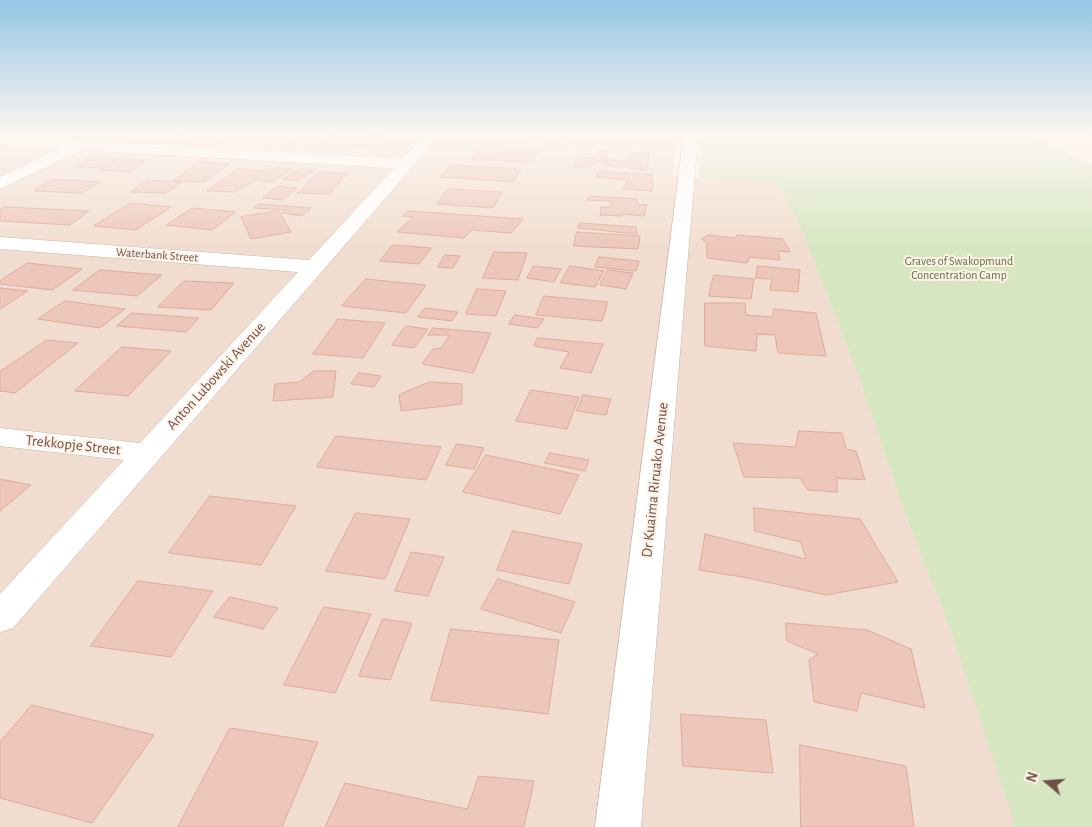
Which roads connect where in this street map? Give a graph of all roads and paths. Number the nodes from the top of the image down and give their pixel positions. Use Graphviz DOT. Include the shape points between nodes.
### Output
graph roads {
  1 [pos="23,173"];
  2 [pos="399,173"];
  3 [pos="687,173"];
  4 [pos="0,184"];
  5 [pos="0,243"];
  6 [pos="315,267"];
  7 [pos="0,437"];
  8 [pos="146,453"];
  9 [pos="0,618"];
  10 [pos="618,827"];
  1 -- 4 [label="street"];
  2 -- 6 [label="street, Anton Lubowski Avenue"];
  3 -- 10 [label="street, Dr Kuaima Riruako Avenue"];
  5 -- 6 [label="street, Waterbank Street"];
  6 -- 8 [label="street, Anton Lubowski Avenue"];
  7 -- 8 [label="street, Trekkopje Street"];
  8 -- 9 [label="street, Anton Lubowski Avenue"];
}
